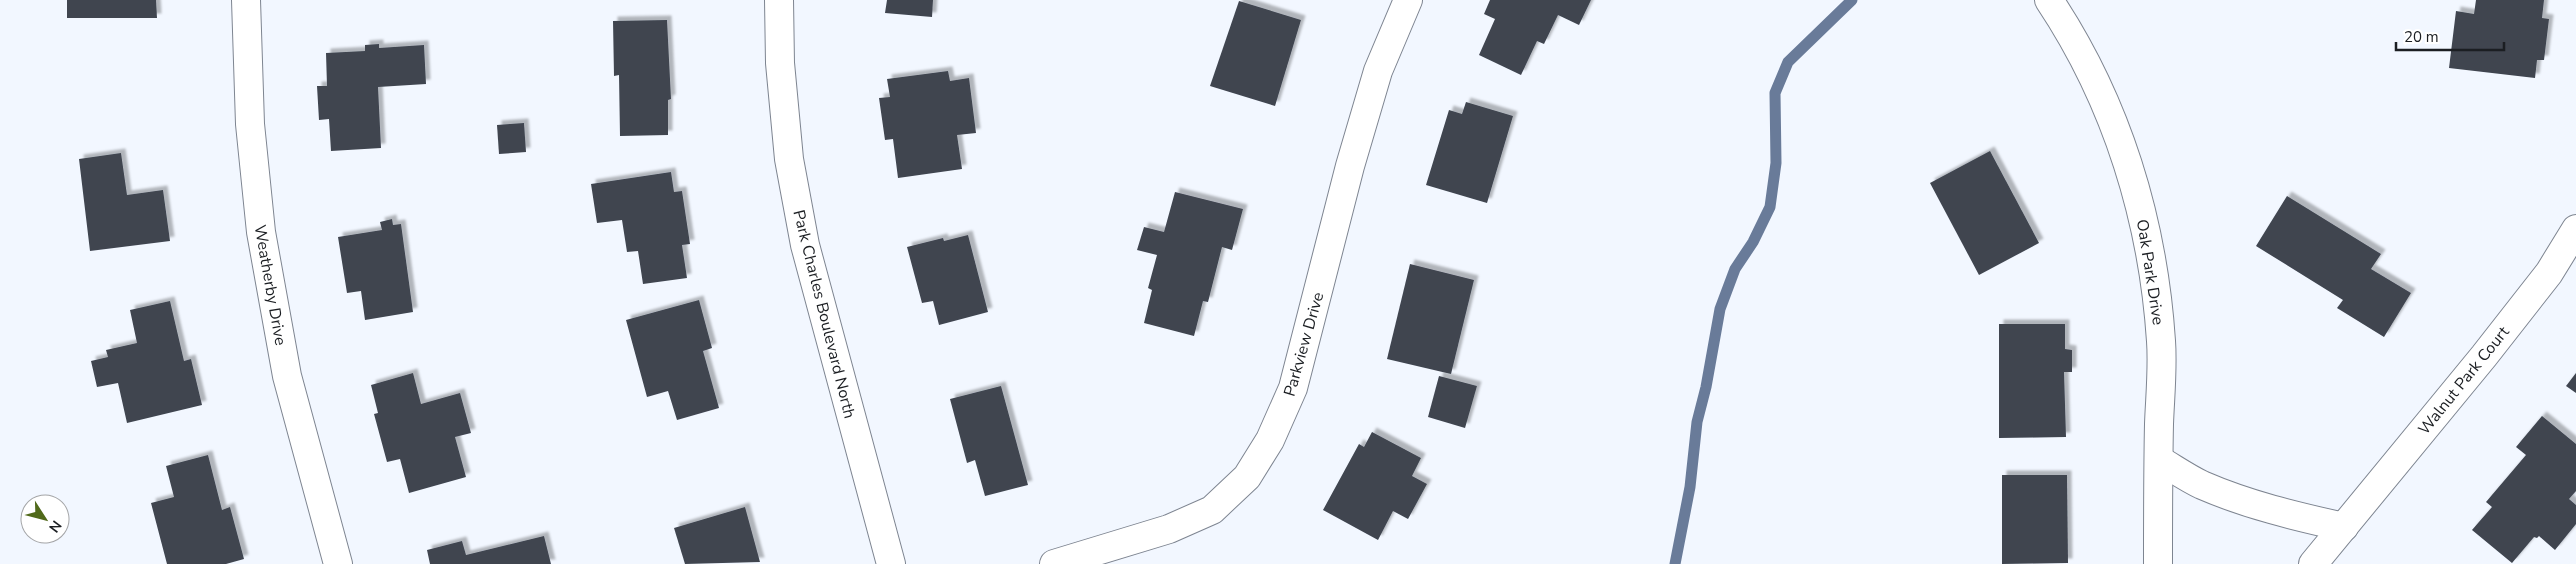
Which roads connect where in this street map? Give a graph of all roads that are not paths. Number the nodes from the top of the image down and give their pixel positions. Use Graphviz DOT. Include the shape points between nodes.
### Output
graph roads {
  1 [pos="246,0"];
  2 [pos="779,0"];
  3 [pos="1408,0"];
  4 [pos="2049,0"];
  5 [pos="2576,229"];
  6 [pos="2159,460"];
  7 [pos="2344,527"];
  8 [pos="338,564"];
  9 [pos="891,564"];
  10 [pos="1054,564"];
  11 [pos="2158,564"];
  12 [pos="2313,564"];
  1 -- 8 [label="street, Weatherby Drive" via="250,124 261,232 287,376"];
  2 -- 9 [label="street, Park Charles Boulevard North" via="780,63 789,159 805,245"];
  3 -- 10 [label="street, Parkview Drive" via="1378,71 1293,388 1270,440 1247,477 1212,510 1169,529"];
  4 -- 6 [label="street, Oak Park Drive" via="2101,92 2129,162 2150,243 2161,342"];
  5 -- 7 [label="street, Walnut Park Court" via="2550,273"];
  6 -- 7 [label="street" via="2201,484 2236,498"];
  6 -- 11 [label="street, Oak Park Drive"];
  7 -- 12 [label="street, Walnut Park Court"];
}
